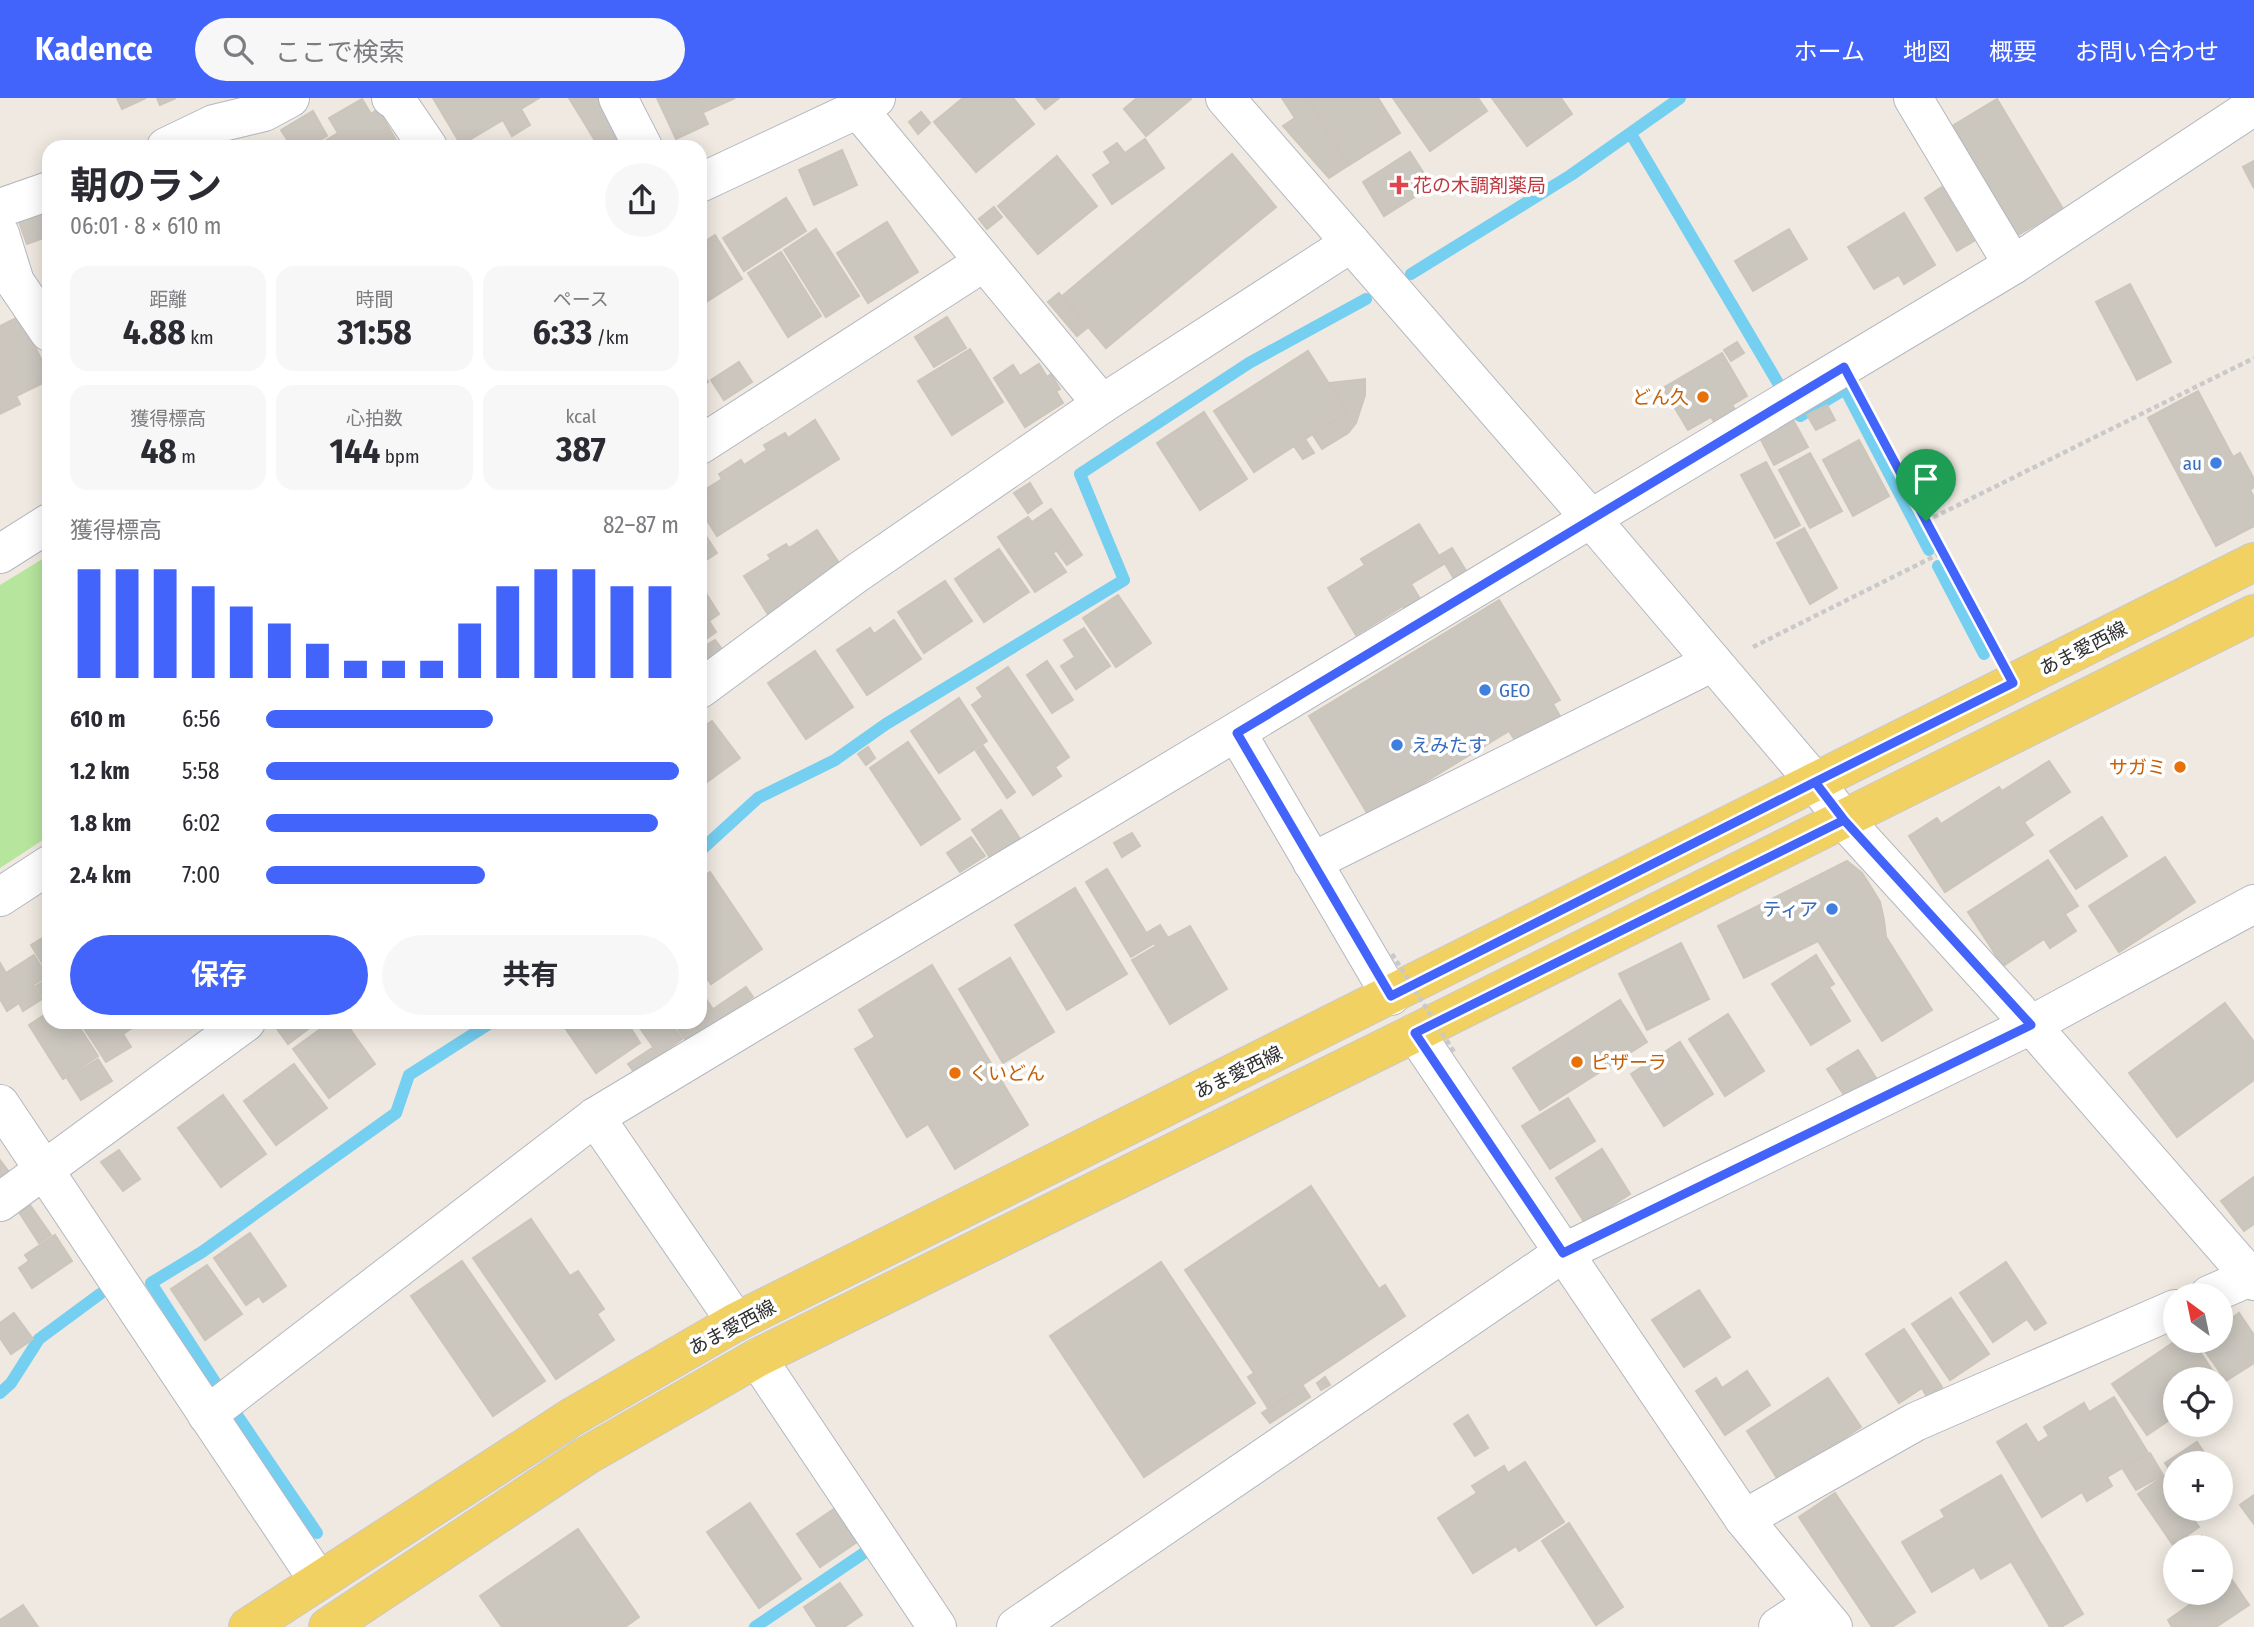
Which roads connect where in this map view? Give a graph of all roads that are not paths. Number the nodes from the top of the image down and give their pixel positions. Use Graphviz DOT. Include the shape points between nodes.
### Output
graph roads {
  1 [pos="290,98"];
  2 [pos="391,98"];
  3 [pos="618,98"];
  4 [pos="1225,98"];
  5 [pos="1913,98"];
  6 [pos="867,104"];
  7 [pos="2254,106"];
  8 [pos="181,140"];
  9 [pos="423,140"];
  10 [pos="639,140"];
  11 [pos="707,180"];
  12 [pos="42,193"];
  13 [pos="0,208"];
  14 [pos="0,234"];
  15 [pos="1351,243"];
  16 [pos="984,261"];
  17 [pos="2013,265"];
  18 [pos="42,322"];
  19 [pos="1102,404"];
  20 [pos="707,440"];
  21 [pos="1592,520"];
  22 [pos="42,527"];
  23 [pos="0,554"];
  24 [pos="2254,562"];
  25 [pos="2254,614"];
  26 [pos="1714,664"];
  27 [pos="707,684"];
  28 [pos="1237,733"];
  29 [pos="1815,782"];
  30 [pos="1844,820"];
  31 [pos="1312,862"];
  32 [pos="42,870"];
  33 [pos="0,897"];
  34 [pos="2254,904"];
  35 [pos="1391,996"];
  36 [pos="2031,1025"];
  37 [pos="236,1029"];
  38 [pos="1415,1033"];
  39 [pos="0,1104"];
  40 [pos="595,1117"];
  41 [pos="43,1170"];
  42 [pos="0,1202"];
  43 [pos="1563,1253"];
  44 [pos="2249,1269"];
  45 [pos="2227,1283"];
  46 [pos="2163,1315"];
  47 [pos="736,1322"];
  48 [pos="757,1358"];
  49 [pos="207,1415"];
  50 [pos="1744,1519"];
  51 [pos="318,1580"];
  52 [pos="1823,1616"];
  53 [pos="341,1624"];
  54 [pos="248,1627"];
  55 [pos="937,1627"];
  56 [pos="1016,1627"];
  57 [pos="1778,1627"];
  1 -- 8 [label="street" via="264,112 214,124"];
  2 -- 9 [label="street"];
  3 -- 10 [label="street"];
  4 -- 15 [label="street"];
  5 -- 17 [label="street"];
  6 -- 11 [label="street"];
  6 -- 16 [label="street"];
  7 -- 17 [label="street"];
  12 -- 13 [label="street"];
  14 -- 18 [label="street" via="15,282"];
  15 -- 19 [label="street"];
  15 -- 21 [label="street"];
  16 -- 19 [label="street"];
  16 -- 20 [label="street"];
  17 -- 21 [label="street"];
  19 -- 27 [label="street" via="857,573"];
  21 -- 26 [label="street"];
  21 -- 28 [label="street"];
  22 -- 23 [label="street"];
  24 -- 29 [label="main road, あま愛西線"];
  25 -- 30 [label="main road, あま愛西線"];
  26 -- 29 [label="street"];
  26 -- 31 [label="street"];
  28 -- 31 [label="street"];
  28 -- 40 [label="street"];
  29 -- 30 [label="street"];
  29 -- 35 [label="main road, あま愛西線"];
  30 -- 36 [label="street"];
  30 -- 38 [label="main road, あま愛西線"];
  31 -- 35 [label="street"];
  32 -- 33 [label="street"];
  34 -- 36 [label="street"];
  35 -- 47 [label="main road, あま愛西線"];
  36 -- 43 [label="street"];
  36 -- 44 [label="street"];
  37 -- 41 [label="street"];
  38 -- 43 [label="street"];
  38 -- 48 [label="main road, あま愛西線"];
  39 -- 41 [label="street"];
  40 -- 47 [label="street"];
  40 -- 49 [label="street"];
  41 -- 42 [label="street"];
  41 -- 49 [label="street"];
  43 -- 50 [label="street"];
  43 -- 56 [label="street"];
  44 -- 45 [label="street"];
  46 -- 50 [label="street" via="1915,1422"];
  47 -- 51 [label="main road, あま愛西線" via="572,1417"];
  48 -- 53 [label="main road, あま愛西線" via="586,1456"];
  48 -- 55 [label="street"];
  49 -- 51 [label="street"];
  50 -- 52 [label="street"];
  51 -- 54 [label="main road, あま愛西線"];
  52 -- 57 [label="street"];
}
